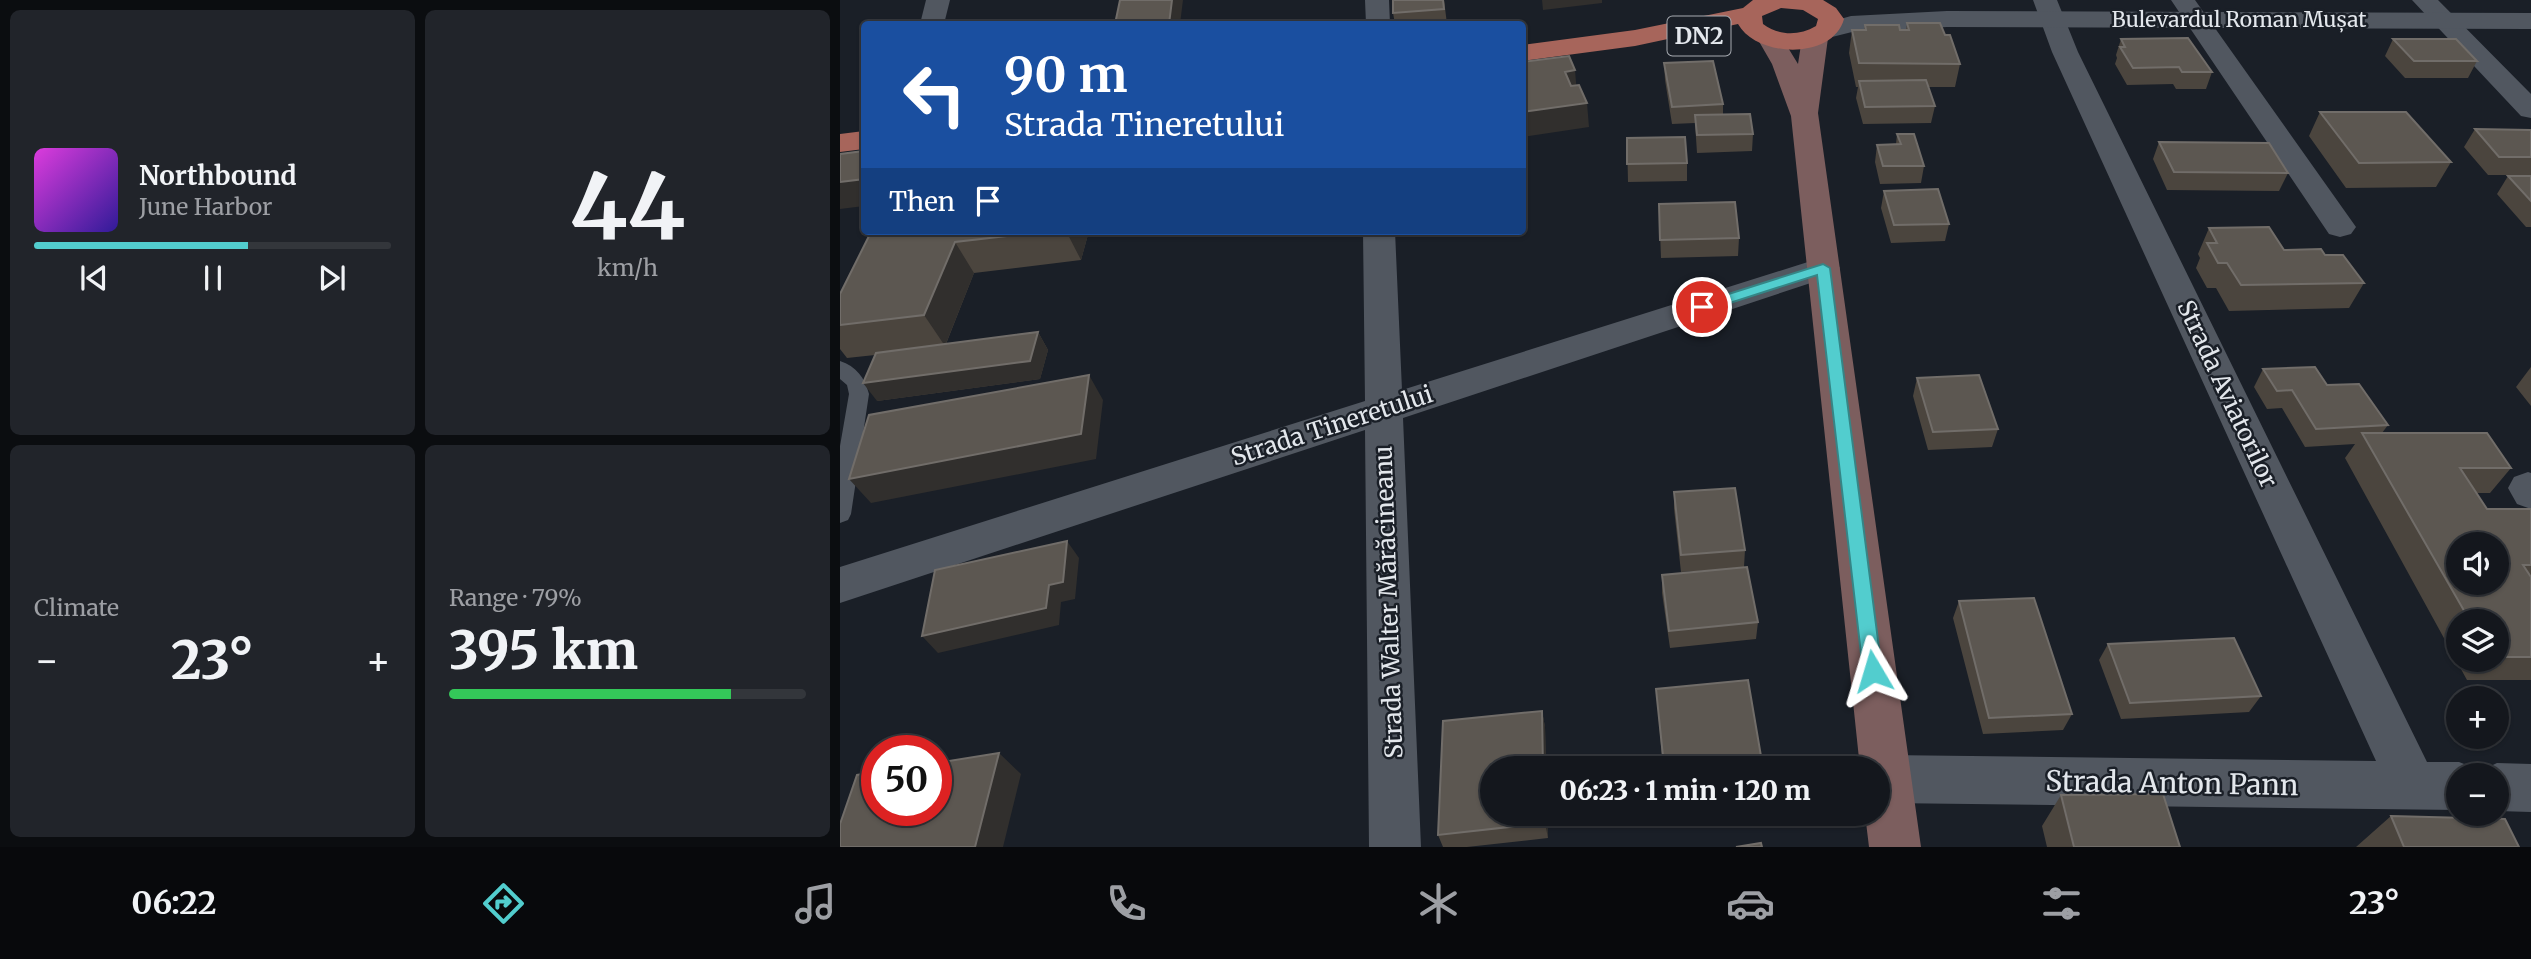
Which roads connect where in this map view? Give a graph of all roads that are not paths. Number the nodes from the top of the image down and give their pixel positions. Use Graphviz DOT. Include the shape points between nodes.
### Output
graph roads {
  1 [pos="938,0"];
  2 [pos="1377,0"];
  3 [pos="2424,0"];
  4 [pos="2049,10"];
  5 [pos="2190,10"];
  6 [pos="1817,16"];
  7 [pos="1765,18"];
  8 [pos="933,21"];
  9 [pos="1378,21"];
  10 [pos="2445,21"];
  11 [pos="2531,21"];
  12 [pos="1526,52"];
  13 [pos="2531,110"];
  14 [pos="1805,117"];
  15 [pos="861,140"];
  16 [pos="840,143"];
  17 [pos="2340,228"];
  18 [pos="1379,235"];
  19 [pos="1823,268"];
  20 [pos="840,368"];
  21 [pos="1383,410"];
  22 [pos="840,514"];
  23 [pos="840,585"];
  24 [pos="1883,756"];
  25 [pos="1890,779"];
  26 [pos="2436,786"];
  27 [pos="2509,787"];
  28 [pos="2531,788"];
  29 [pos="1890,809"];
  30 [pos="1395,847"];
  31 [pos="1895,847"];
  1 -- 8 [label="street"];
  2 -- 9 [label="street"];
  3 -- 10 [label="street"];
  4 -- 5 [label="street, Bulevardul Roman Mușat"];
  4 -- 6 [label="street, Bulevardul Roman Mușat" via="1851,24"];
  4 -- 26 [label="street, Strada Aviatorilor" via="2065,52"];
  5 -- 10 [label="street, Bulevardul Roman Mușat"];
  5 -- 17 [label="street"];
  6 -- 7 [label="main road, DN2" via="1791,1"];
  6 -- 7 [label="main road, DN2" via="1793,41"];
  6 -- 14 [label="main road"];
  7 -- 12 [label="main road, DN2"];
  7 -- 14 [label="main road"];
  10 -- 11 [label="street, Bulevardul Roman Mușat"];
  10 -- 13 [label="street"];
  14 -- 19 [label="main road"];
  15 -- 16 [label="main road"];
  18 -- 21 [label="street, Strada Walter Mărăcineanu"];
  19 -- 21 [label="street, Strada Tineretului"];
  19 -- 24 [label="main road"];
  20 -- 22 [label="lane" via="856,382 859,394"];
  21 -- 23 [label="street, Strada Tineretului"];
  21 -- 30 [label="street, Strada Walter Mărăcineanu"];
  25 -- 26 [label="street, Strada Anton Pann"];
  27 -- 28 [label="street"];
  29 -- 31 [label="main road"];
}
